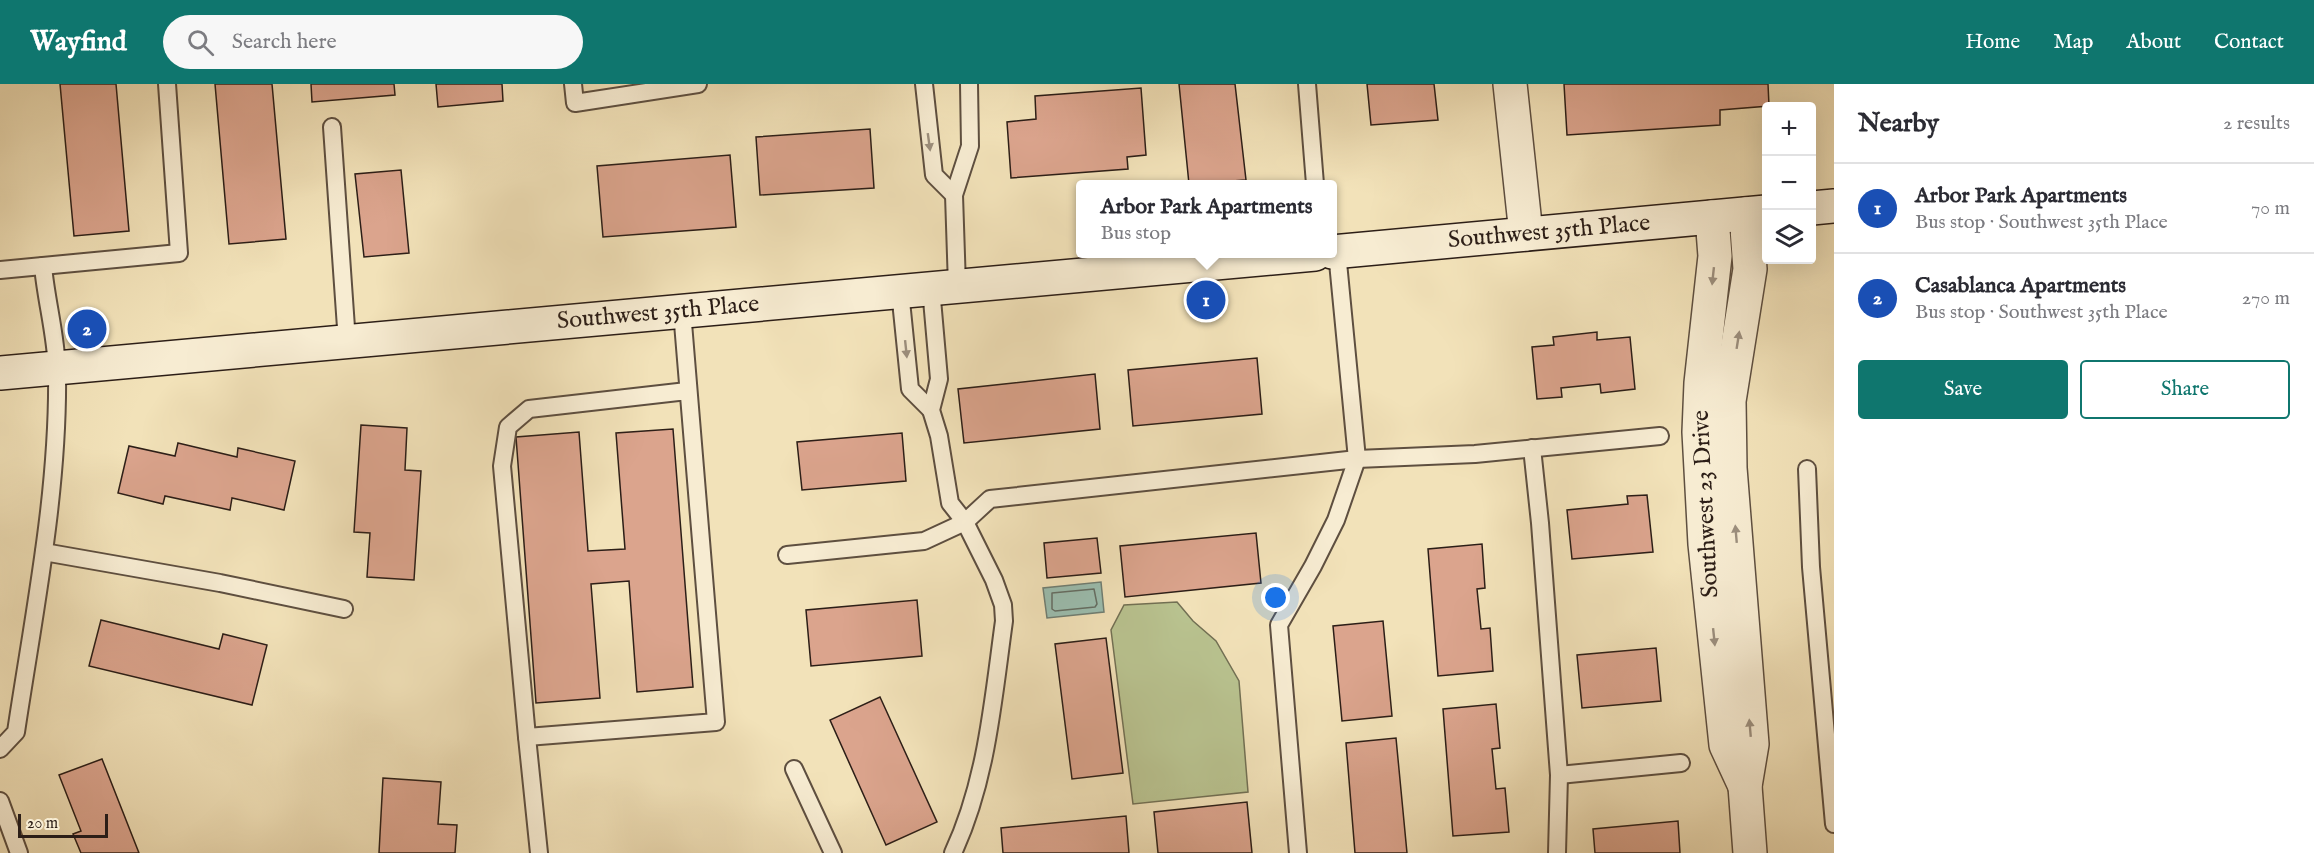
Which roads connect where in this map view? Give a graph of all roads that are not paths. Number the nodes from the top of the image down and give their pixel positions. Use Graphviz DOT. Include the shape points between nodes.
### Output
graph roads {
  1 [pos="167,84"];
  2 [pos="573,84"];
  3 [pos="698,84"];
  4 [pos="924,84"];
  5 [pos="969,84"];
  6 [pos="1307,84"];
  7 [pos="1509,84"];
  8 [pos="332,127"];
  9 [pos="1315,180"];
  10 [pos="954,195"];
  11 [pos="1834,206"];
  12 [pos="1816,208"];
  13 [pos="1756,213"];
  14 [pos="1712,217"];
  15 [pos="1526,234"];
  16 [pos="1337,251"];
  17 [pos="1262,258"];
  18 [pos="1329,258"];
  19 [pos="43,266"];
  20 [pos="0,270"];
  21 [pos="929,288"];
  22 [pos="682,311"];
  23 [pos="347,342"];
  24 [pos="57,368"];
  25 [pos="0,373"];
  26 [pos="687,391"];
  27 [pos="932,410"];
  28 [pos="1660,436"];
  29 [pos="1532,448"];
  30 [pos="1357,459"];
  31 [pos="1807,469"];
  32 [pos="965,522"];
  33 [pos="44,552"];
  34 [pos="787,555"];
  35 [pos="344,609"];
  36 [pos="527,737"];
  37 [pos="0,749"];
  38 [pos="1681,763"];
  39 [pos="794,769"];
  40 [pos="1559,775"];
  41 [pos="1745,786"];
  42 [pos="0,801"];
  43 [pos="1834,824"];
  44 [pos="19,853"];
  45 [pos="539,853"];
  46 [pos="833,853"];
  47 [pos="953,853"];
  48 [pos="1298,853"];
  49 [pos="1557,853"];
  50 [pos="1750,853"];
  1 -- 19 [label="lane" via="179,253"];
  2 -- 3 [label="lane" via="575,103"];
  4 -- 10 [label="lane, one-way" via="934,175"];
  5 -- 10 [label="lane" via="970,146"];
  6 -- 9 [label="lane"];
  7 -- 15 [label="street"];
  8 -- 23 [label="lane"];
  10 -- 21 [label="lane"];
  11 -- 12 [label="street"];
  13 -- 14 [label="street, Southwest 35th Place"];
  41 -- 13 [label="street, Southwest 23 Drive, one-way" via="1752,744 1730,468 1729,401"];
  14 -- 15 [label="street, Southwest 35th Place"];
  14 -- 41 [label="street, Southwest 23 Drive, one-way" via="1715,256 1699,432 1705,544 1726,745"];
  15 -- 16 [label="street, Southwest 35th Place"];
  17 -- 21 [label="street, Southwest 35th Place"];
  18 -- 30 [label="lane"];
  19 -- 20 [label="lane"];
  19 -- 24 [label="lane"];
  21 -- 22 [label="street, Southwest 35th Place"];
  21 -- 27 [label="lane" via="939,379"];
  21 -- 27 [label="lane, one-way" via="910,389"];
  22 -- 23 [label="street, Southwest 35th Place"];
  22 -- 26 [label="lane"];
  23 -- 24 [label="street, Southwest 35th Place"];
  24 -- 25 [label="street, Southwest 35th Place"];
  24 -- 33 [label="lane" via="55,454"];
  26 -- 36 [label="lane" via="529,409 508,427 502,466"];
  26 -- 36 [label="lane" via="716,722"];
  27 -- 32 [label="lane" via="950,503"];
  28 -- 29 [label="lane"];
  29 -- 30 [label="lane"];
  29 -- 40 [label="lane"];
  30 -- 32 [label="lane" via="990,499"];
  30 -- 48 [label="lane" via="1336,520 1279,625"];
  31 -- 43 [label="lane" via="1811,567"];
  32 -- 34 [label="lane" via="924,541"];
  32 -- 47 [label="lane" via="994,580 1004,621 981,775"];
  33 -- 35 [label="lane"];
  33 -- 37 [label="lane" via="16,732"];
  36 -- 45 [label="lane"];
  38 -- 40 [label="lane"];
  39 -- 46 [label="lane"];
  40 -- 49 [label="lane"];
  41 -- 50 [label="street, Southwest 23 Drive"];
  42 -- 44 [label="lane"];
}
